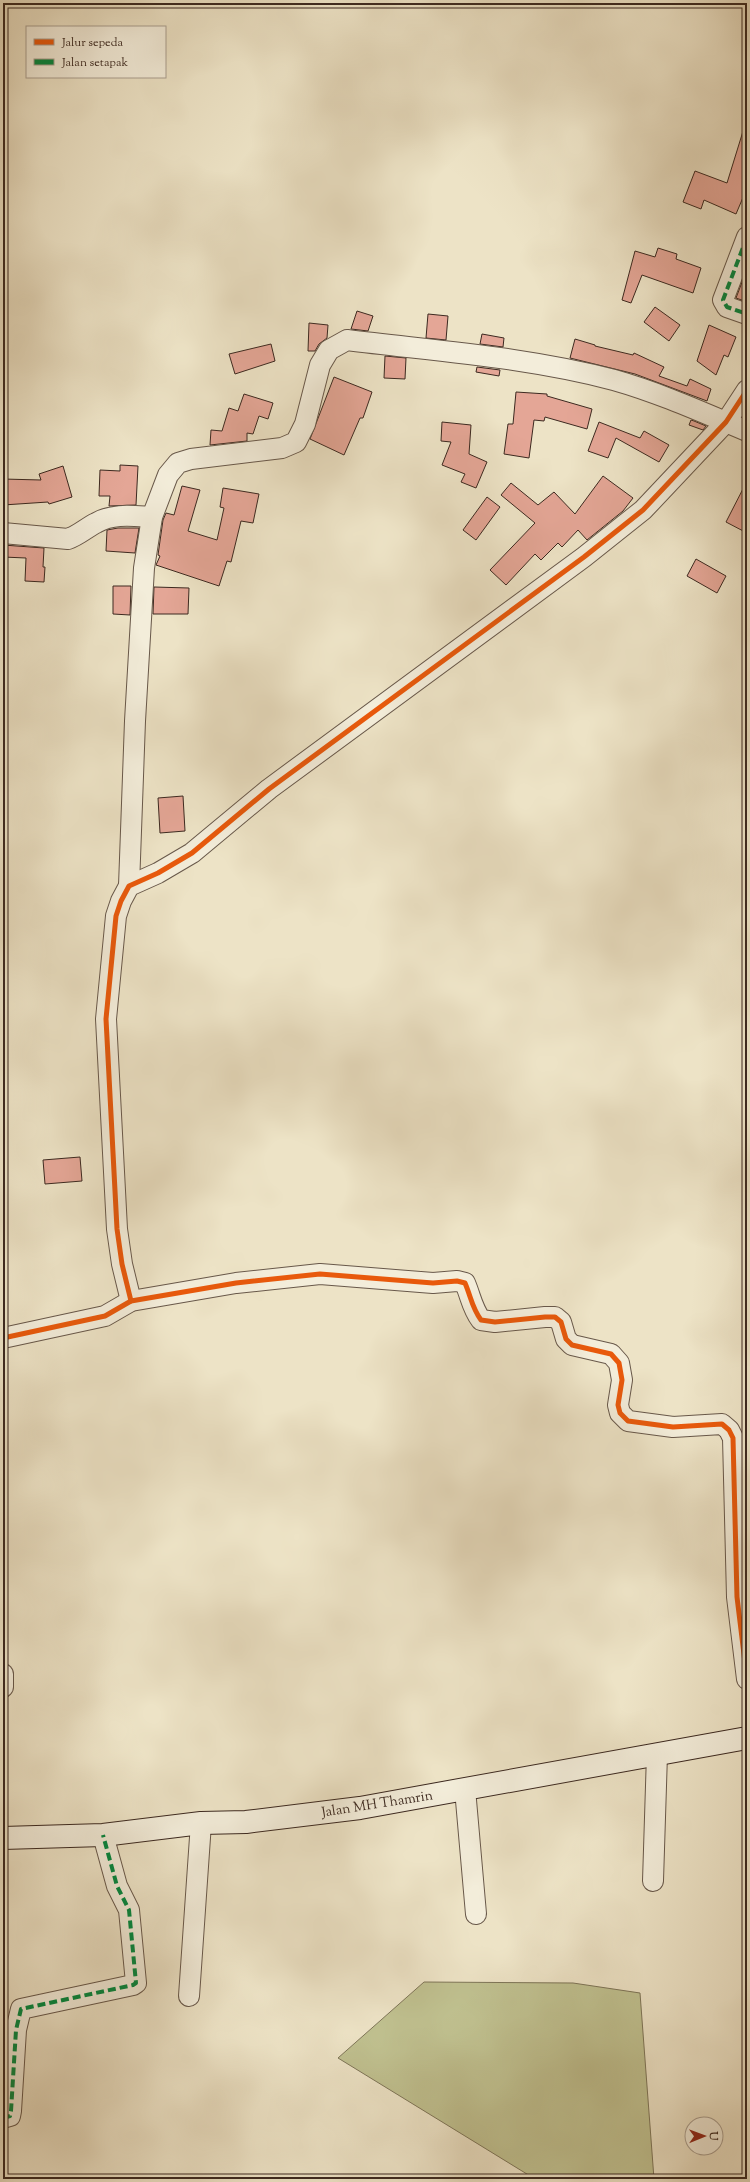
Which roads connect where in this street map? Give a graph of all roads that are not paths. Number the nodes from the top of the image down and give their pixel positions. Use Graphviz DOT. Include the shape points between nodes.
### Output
graph roads {
  1 [pos="747,237"];
  2 [pos="747,314"];
  3 [pos="747,390"];
  4 [pos="726,422"];
  5 [pos="747,431"];
  6 [pos="152,517"];
  7 [pos="3,533"];
  8 [pos="130,886"];
  9 [pos="131,1301"];
  10 [pos="3,1338"];
  11 [pos="3,1674"];
  12 [pos="747,1679"];
  13 [pos="3,1687"];
  14 [pos="747,1738"];
  15 [pos="657,1754"];
  16 [pos="465,1789"];
  17 [pos="201,1823"];
  18 [pos="103,1835"];
  19 [pos="3,1838"];
  20 [pos="653,1881"];
  21 [pos="476,1914"];
  22 [pos="189,1996"];
  23 [pos="3,2118"];
  1 -- 2 [label="street" via="723,300 727,307"];
  3 -- 4 [label="street"];
  4 -- 5 [label="street"];
  4 -- 6 [label="street" via="614,380 522,362 347,340 329,350 320,365 305,424 296,442 282,448 191,459 178,463 168,475"];
  4 -- 8 [label="street" via="643,510 584,557 269,789 192,853"];
  6 -- 7 [label="street" via="113,516 68,539"];
  6 -- 8 [label="street" via="144,568 140,633"];
  8 -- 9 [label="street" via="116,916 106,1019 117,1229"];
  9 -- 10 [label="street" via="105,1316"];
  9 -- 12 [label="street" via="236,1283 320,1274 433,1283 457,1281 465,1283 473,1309 481,1320 495,1322 545,1316 556,1318 561,1322 566,1339 572,1345 611,1354 619,1363 622,1380 618,1405 620,1413 628,1421 673,1427 722,1424 729,1430 733,1438 737,1597"];
  11 -- 13 [label="street"];
  14 -- 15 [label="street, Jalan MH Thamrin"];
  15 -- 16 [label="street, Jalan MH Thamrin"];
  15 -- 20 [label="street"];
  16 -- 17 [label="street, Jalan MH Thamrin" via="353,1808 246,1822"];
  16 -- 21 [label="street"];
  17 -- 18 [label="street, Jalan MH Thamrin"];
  17 -- 22 [label="street"];
  18 -- 19 [label="street, Jalan MH Thamrin"];
  18 -- 23 [label="street" via="117,1886 129,1910 136,1983 21,2009 16,2030 12,2111 10,2116"];
}
